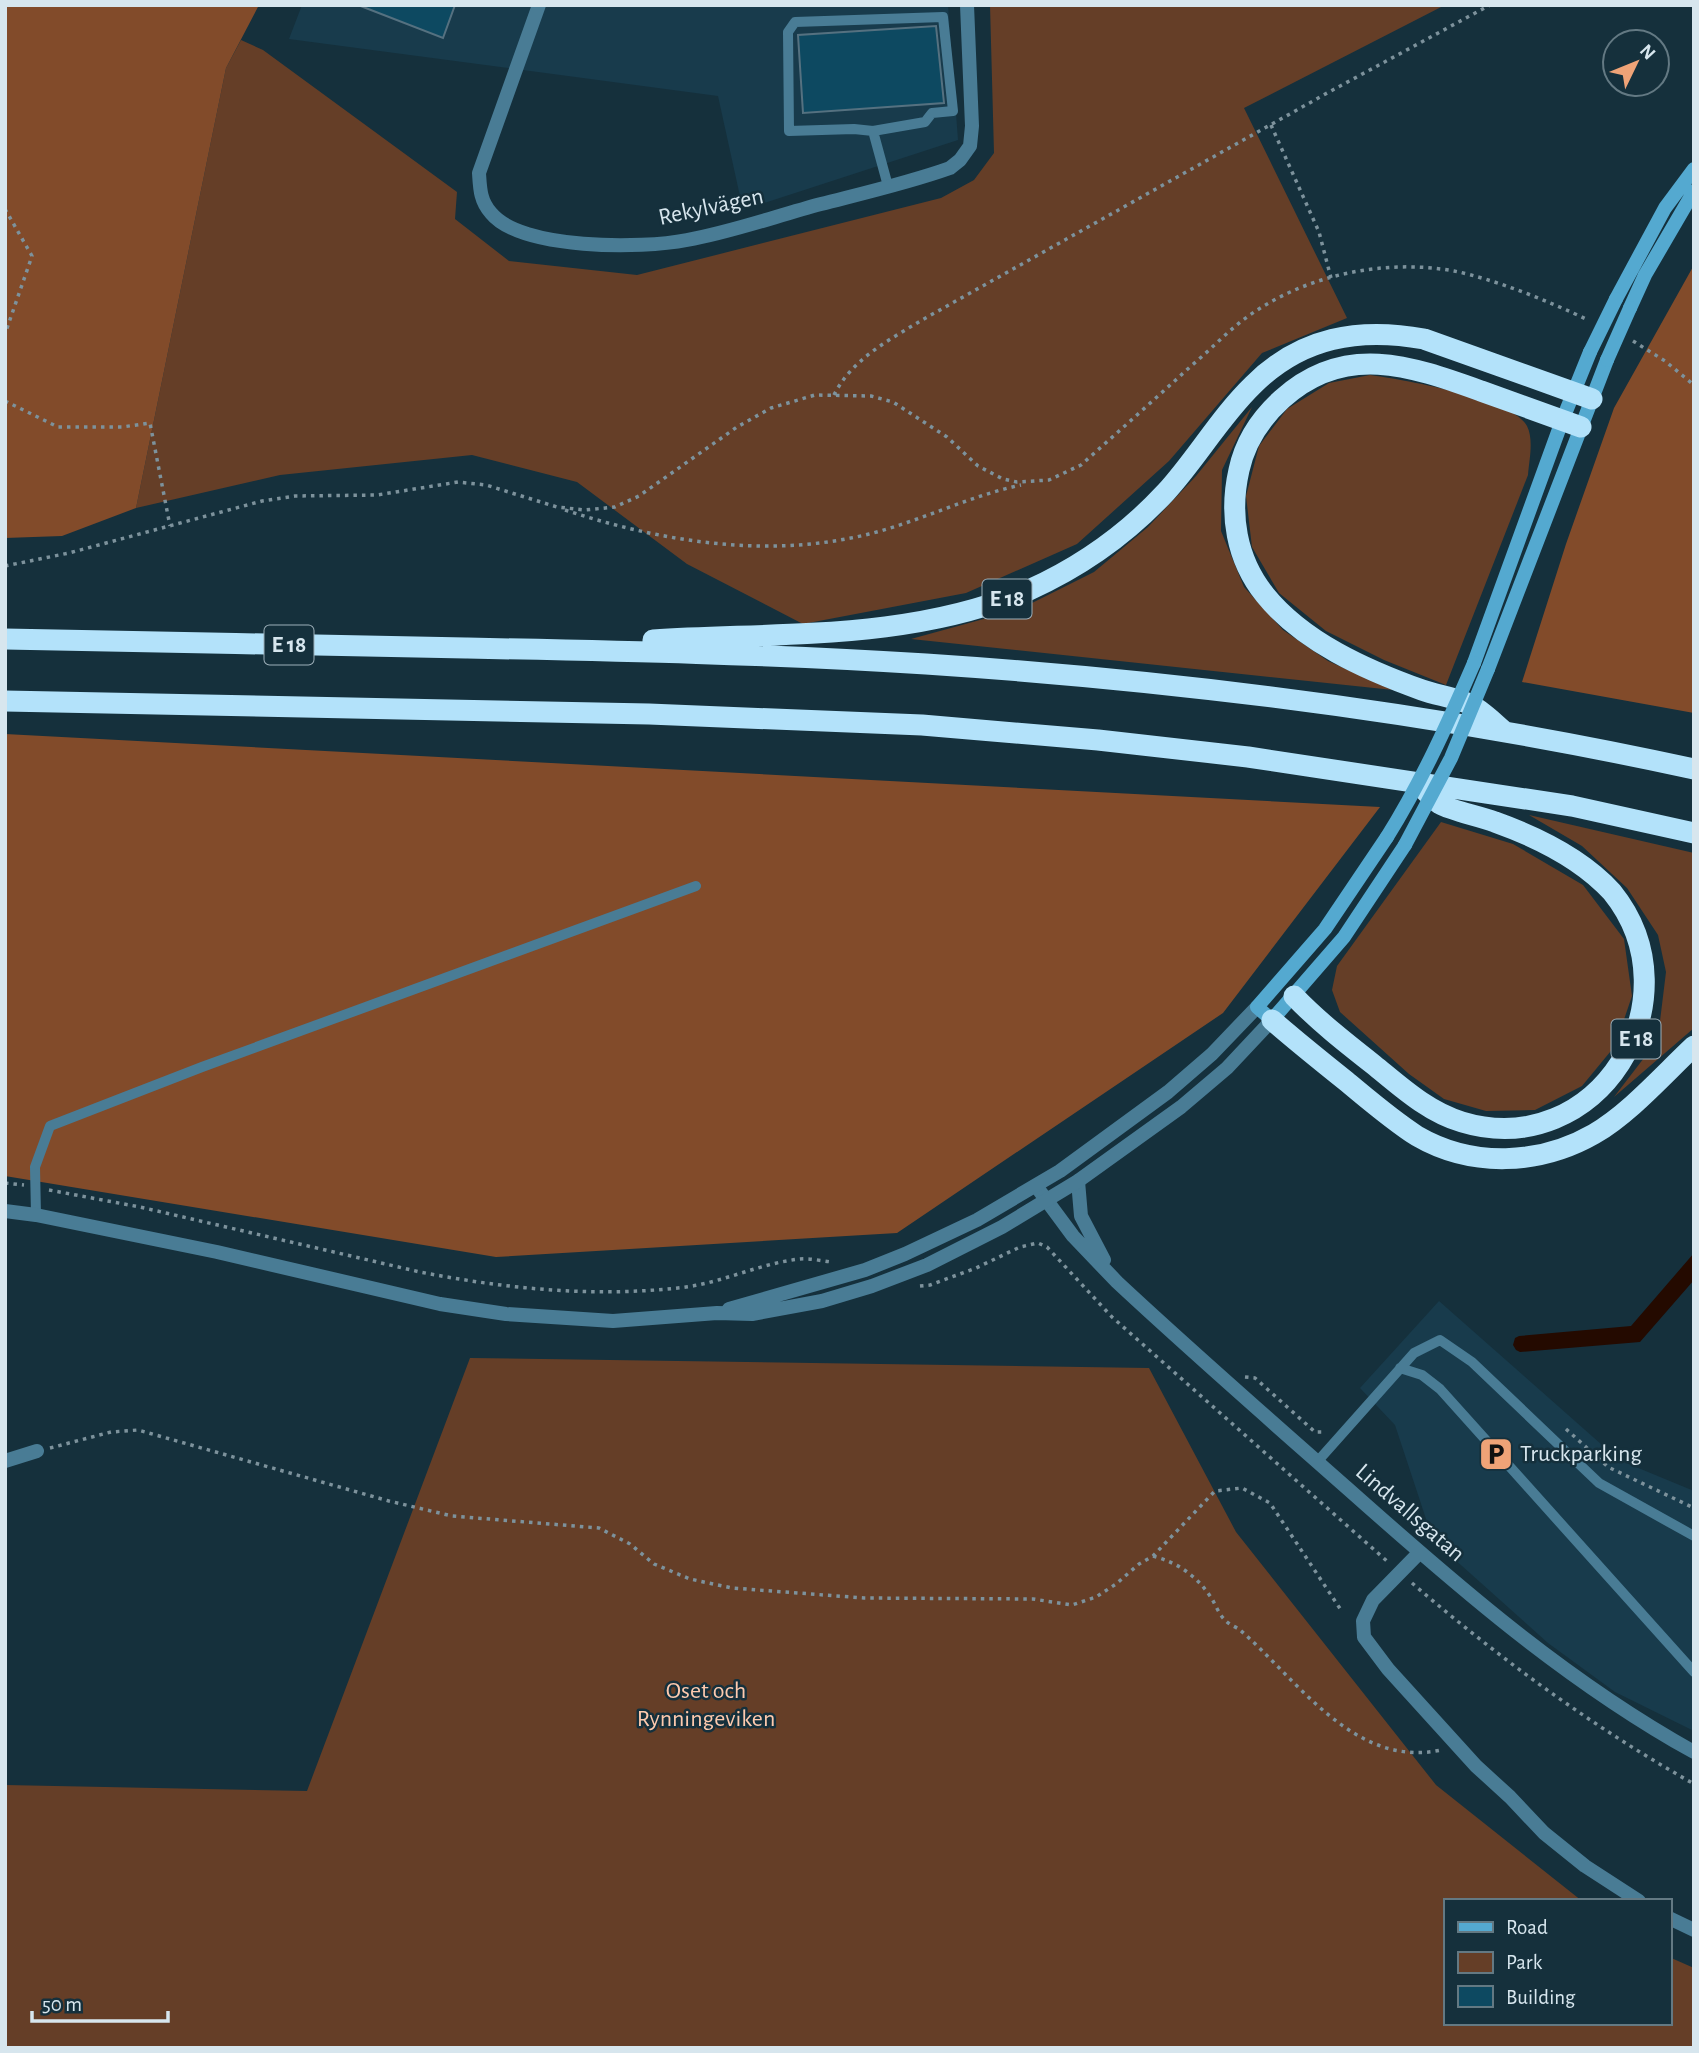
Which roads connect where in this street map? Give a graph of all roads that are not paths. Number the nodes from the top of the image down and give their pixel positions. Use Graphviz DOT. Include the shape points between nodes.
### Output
graph roads {
  1 [pos="539,5"];
  2 [pos="967,5"];
  3 [pos="873,131"];
  4 [pos="1694,169"];
  5 [pos="888,186"];
  6 [pos="1694,191"];
  7 [pos="1583,396"];
  8 [pos="1572,424"];
  9 [pos="5,639"];
  10 [pos="402,647"];
  11 [pos="5,701"];
  12 [pos="1507,734"];
  13 [pos="1694,769"];
  14 [pos="1417,783"];
  15 [pos="1694,832"];
  16 [pos="696,886"];
  17 [pos="1287,990"];
  18 [pos="1265,1013"];
  19 [pos="1694,1046"];
  20 [pos="1078,1181"];
  21 [pos="1036,1186"];
  22 [pos="1046,1200"];
  23 [pos="5,1211"];
  24 [pos="36,1215"];
  25 [pos="1117,1282"];
  26 [pos="717,1312"];
  27 [pos="1399,1368"];
  28 [pos="37,1451"];
  29 [pos="5,1461"];
  30 [pos="1317,1462"];
  31 [pos="1694,1536"];
  32 [pos="1420,1552"];
  33 [pos="1694,1672"];
  34 [pos="1694,1752"];
  35 [pos="1636,1899"];
  36 [pos="1671,1919"];
  37 [pos="1694,1930"];
  1 -- 5 [label="street, Rekylvägen" via="480,173 481,196 490,213 505,226 601,245 685,241"];
  2 -- 5 [label="street, Rekylvägen" via="970,146 950,168"];
  3 -- 3 [label="lane" via="925,122 932,113 953,110 943,17 795,22 788,32 789,131"];
  3 -- 5 [label="lane"];
  4 -- 7 [label="main road, bridge" via="1665,208 1590,352"];
  6 -- 7 [label="main road, bridge" via="1645,275 1607,360"];
  7 -- 8 [label="main road"];
  7 -- 10 [label="highway, E 18" via="1424,339 1344,336 1307,348 1272,368 1234,405 1166,492 1103,547 1031,589 979,608 898,625 816,634"];
  8 -- 12 [label="highway, E 18" via="1426,371 1370,363 1342,367 1298,387 1269,411 1241,460 1234,488 1234,516 1249,571 1284,615 1329,648 1379,673 1469,704"];
  8 -- 17 [label="main road, bridge" via="1436,750 1387,837"];
  8 -- 17 [label="main road, bridge" via="1488,669 1451,758 1405,845 1343,937"];
  9 -- 10 [label="highway, E 18"];
  10 -- 12 [label="highway, E 18" via="816,658 1036,672 1255,695"];
  11 -- 14 [label="highway" via="649,714 922,725 1248,757"];
  12 -- 13 [label="highway, E 18"];
  14 -- 15 [label="highway" via="1572,806"];
  14 -- 17 [label="highway, E 18" via="1441,804 1545,844 1592,873 1612,893 1629,916 1646,970 1642,1027 1631,1053 1608,1084 1571,1113 1545,1124 1488,1128 1434,1111"];
  16 -- 24 [label="lane" via="50,1126 35,1167"];
  17 -- 18 [label="main road"];
  18 -- 19 [label="highway, E 18" via="1419,1137 1469,1156 1495,1159 1548,1154 1597,1133"];
  18 -- 20 [label="street" via="1227,1068"];
  18 -- 21 [label="street" via="1168,1092"];
  20 -- 22 [label="street"];
  20 -- 25 [label="street, Lindvallsgatan" via="1081,1216"];
  21 -- 22 [label="street, Lindvallsgatan"];
  21 -- 26 [label="street" via="905,1254"];
  22 -- 25 [label="street, Lindvallsgatan"];
  22 -- 26 [label="street" via="927,1265 872,1286 752,1314"];
  23 -- 24 [label="street"];
  24 -- 26 [label="street" via="480,1310 613,1321"];
  25 -- 30 [label="street, Lindvallsgatan"];
  27 -- 30 [label="lane"];
  27 -- 31 [label="lane" via="1413,1353 1440,1340 1472,1362 1599,1483"];
  27 -- 33 [label="lane" via="1422,1375 1440,1389"];
  28 -- 29 [label="street"];
  30 -- 32 [label="street, Lindvallsgatan"];
  32 -- 34 [label="street, Lindvallsgatan" via="1548,1657"];
  32 -- 35 [label="street" via="1374,1600 1363,1621 1364,1637 1388,1670 1544,1833 1585,1867"];
  36 -- 37 [label="street"];
}
